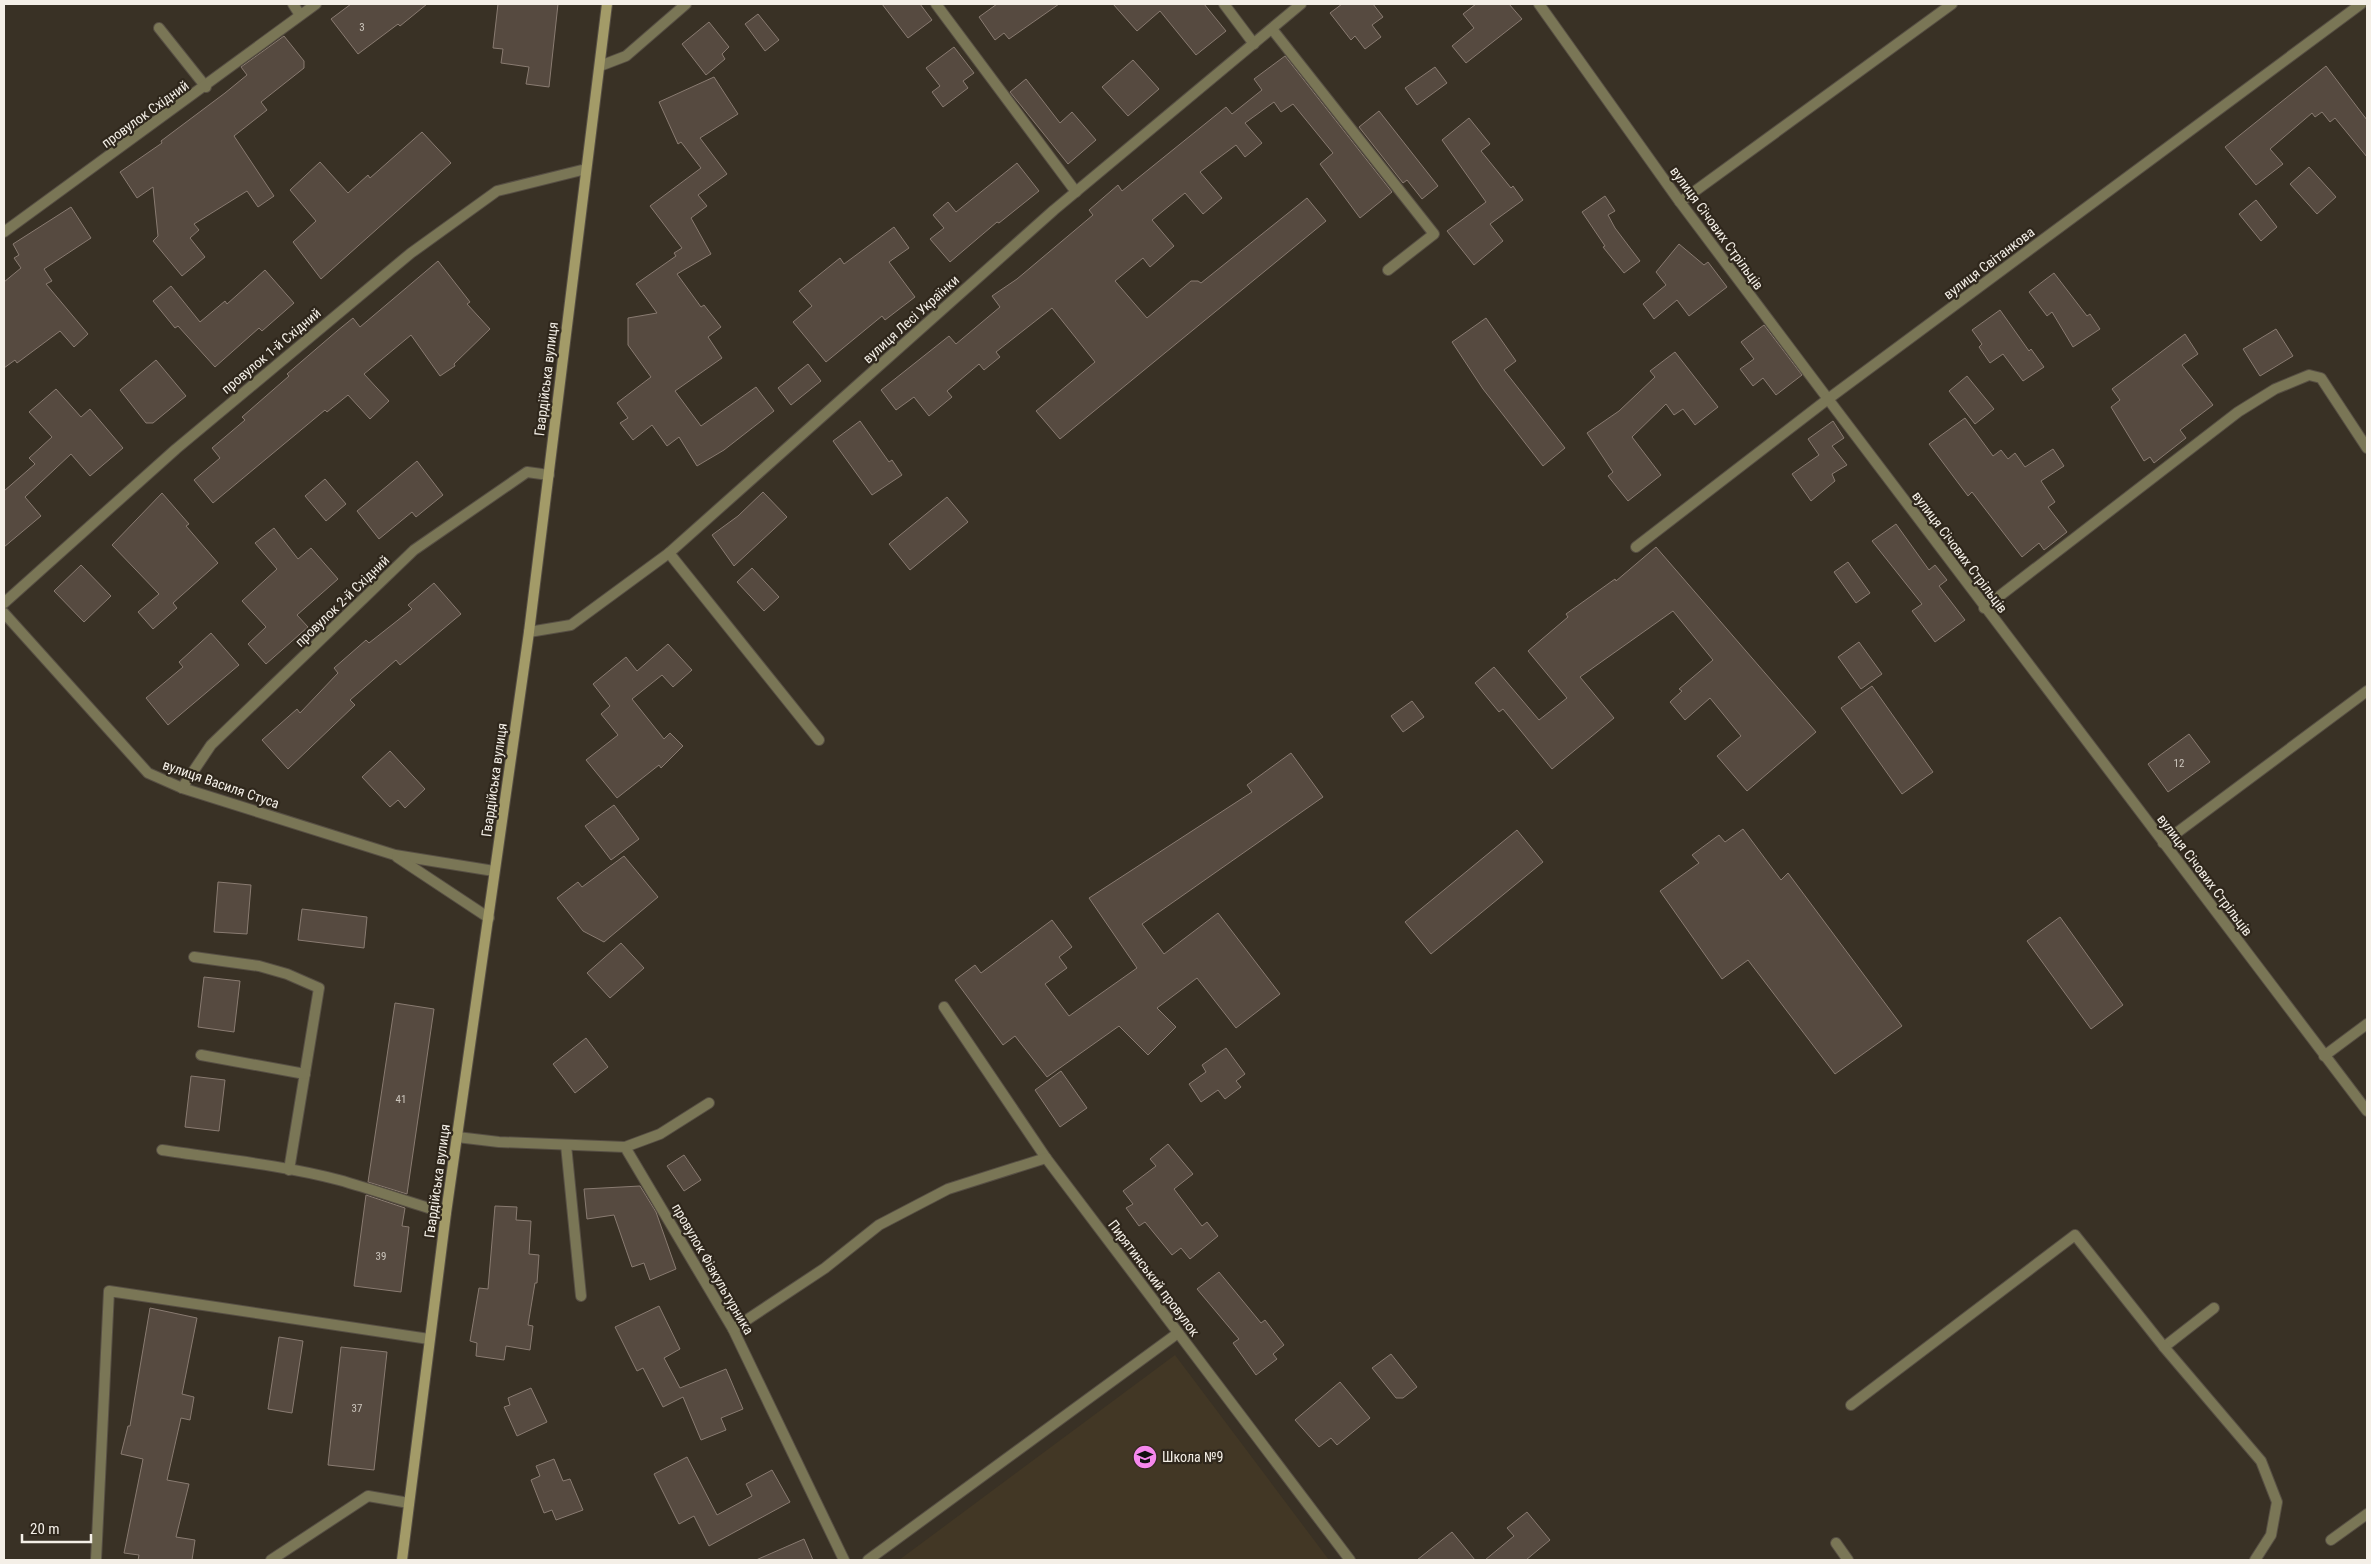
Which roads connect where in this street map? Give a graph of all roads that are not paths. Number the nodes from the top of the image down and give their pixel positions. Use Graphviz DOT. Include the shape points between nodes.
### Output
graph roads {
  1 [pos="292,4"];
  2 [pos="316,4"];
  3 [pos="607,4"];
  4 [pos="686,4"];
  5 [pos="936,4"];
  6 [pos="1224,4"];
  7 [pos="1301,4"];
  8 [pos="1539,4"];
  9 [pos="1952,4"];
  10 [pos="2361,4"];
  11 [pos="300,15"];
  12 [pos="159,28"];
  13 [pos="1272,29"];
  14 [pos="1254,44"];
  15 [pos="600,66"];
  16 [pos="206,86"];
  17 [pos="586,169"];
  18 [pos="1076,192"];
  19 [pos="1680,202"];
  20 [pos="4,232"];
  21 [pos="1388,270"];
  22 [pos="1828,399"];
  23 [pos="2367,448"];
  24 [pos="549,475"];
  25 [pos="1636,547"];
  26 [pos="669,553"];
  27 [pos="4,603"];
  28 [pos="1984,608"];
  29 [pos="4,613"];
  30 [pos="529,632"];
  31 [pos="2367,691"];
  32 [pos="819,740"];
  33 [pos="182,788"];
  34 [pos="2163,843"];
  35 [pos="394,855"];
  36 [pos="494,871"];
  37 [pos="489,918"];
  38 [pos="194,957"];
  39 [pos="944,1007"];
  40 [pos="2367,1024"];
  41 [pos="201,1055"];
  42 [pos="2324,1056"];
  43 [pos="305,1074"];
  44 [pos="709,1103"];
  45 [pos="2367,1111"];
  46 [pos="457,1138"];
  47 [pos="566,1145"];
  48 [pos="625,1147"];
  49 [pos="162,1150"];
  50 [pos="1046,1158"];
  51 [pos="289,1170"];
  52 [pos="446,1212"];
  53 [pos="581,1296"];
  54 [pos="2214,1308"];
  55 [pos="733,1329"];
  56 [pos="1178,1333"];
  57 [pos="429,1339"];
  58 [pos="2164,1347"];
  59 [pos="1851,1405"];
  60 [pos="409,1503"];
  61 [pos="2367,1514"];
  62 [pos="2331,1540"];
  63 [pos="1836,1543"];
  64 [pos="96,1560"];
  65 [pos="271,1560"];
  66 [pos="402,1560"];
  67 [pos="844,1560"];
  68 [pos="868,1560"];
  69 [pos="1350,1560"];
  70 [pos="1848,1560"];
  71 [pos="2255,1560"];
  1 -- 11 [label="street"];
  2 -- 11 [label="street, провулок Східний"];
  3 -- 15 [label="main road, Гвардійська вулиця"];
  4 -- 15 [label="street" via="626,56"];
  5 -- 18 [label="street"];
  6 -- 14 [label="street"];
  7 -- 13 [label="street, вулиця Лесі Українки"];
  8 -- 19 [label="street, вулиця Січових Стрільців"];
  9 -- 19 [label="street"];
  10 -- 22 [label="street, вулиця Світанкова"];
  11 -- 16 [label="street, провулок Східний"];
  12 -- 16 [label="street"];
  13 -- 14 [label="street, вулиця Лесі Українки"];
  13 -- 21 [label="street" via="1434,234"];
  14 -- 18 [label="street, вулиця Лесі Українки"];
  15 -- 17 [label="main road, Гвардійська вулиця"];
  16 -- 20 [label="street, провулок Східний"];
  17 -- 24 [label="main road, Гвардійська вулиця"];
  17 -- 27 [label="street, провулок 1-й Східний" via="497,191 411,253 176,449"];
  18 -- 26 [label="street, вулиця Лесі Українки"];
  19 -- 22 [label="street, вулиця Січових Стрільців"];
  22 -- 25 [label="street, вулиця Світанкова"];
  22 -- 28 [label="street, вулиця Січових Стрільців"];
  23 -- 28 [label="street" via="2321,378 2309,374 2275,389 2238,412"];
  24 -- 30 [label="main road, Гвардійська вулиця"];
  24 -- 33 [label="street, провулок 2-й Східний" via="527,472 414,550 211,745"];
  26 -- 30 [label="street, вулиця Лесі Українки" via="571,625"];
  26 -- 32 [label="street"];
  28 -- 34 [label="street, вулиця Січових Стрільців"];
  29 -- 33 [label="street, вулиця Василя Стуса" via="148,773"];
  30 -- 36 [label="main road, Гвардійська вулиця"];
  31 -- 34 [label="street"];
  33 -- 35 [label="street, вулиця Василя Стуса"];
  34 -- 42 [label="street, вулиця Січових Стрільців"];
  35 -- 36 [label="street, вулиця Василя Стуса"];
  35 -- 37 [label="street"];
  36 -- 37 [label="main road, Гвардійська вулиця"];
  37 -- 46 [label="main road, Гвардійська вулиця"];
  38 -- 43 [label="street" via="259,966 319,988"];
  39 -- 50 [label="street, Пирятинський провулок"];
  40 -- 42 [label="street"];
  41 -- 43 [label="street"];
  42 -- 45 [label="street, вулиця Січових Стрільців"];
  43 -- 51 [label="street"];
  44 -- 48 [label="street" via="660,1134"];
  46 -- 47 [label="street"];
  46 -- 52 [label="main road, Гвардійська вулиця"];
  47 -- 48 [label="street"];
  47 -- 53 [label="street"];
  48 -- 55 [label="street, провулок Фізкультурника"];
  49 -- 51 [label="street"];
  50 -- 55 [label="street" via="948,1190 879,1225 826,1268"];
  50 -- 56 [label="street, Пирятинський провулок"];
  51 -- 52 [label="street" via="339,1180"];
  52 -- 57 [label="main road, Гвардійська вулиця"];
  54 -- 58 [label="street"];
  55 -- 67 [label="street, провулок Фізкультурника"];
  56 -- 68 [label="street"];
  56 -- 69 [label="street, Пирятинський провулок"];
  57 -- 60 [label="main road, Гвардійська вулиця"];
  57 -- 64 [label="street" via="110,1292"];
  58 -- 59 [label="street" via="2075,1235"];
  58 -- 71 [label="street" via="2261,1461 2277,1502 2271,1535"];
  60 -- 65 [label="street" via="368,1496"];
  60 -- 66 [label="main road, Гвардійська вулиця"];
  61 -- 62 [label="street"];
  63 -- 70 [label="street"];
}
